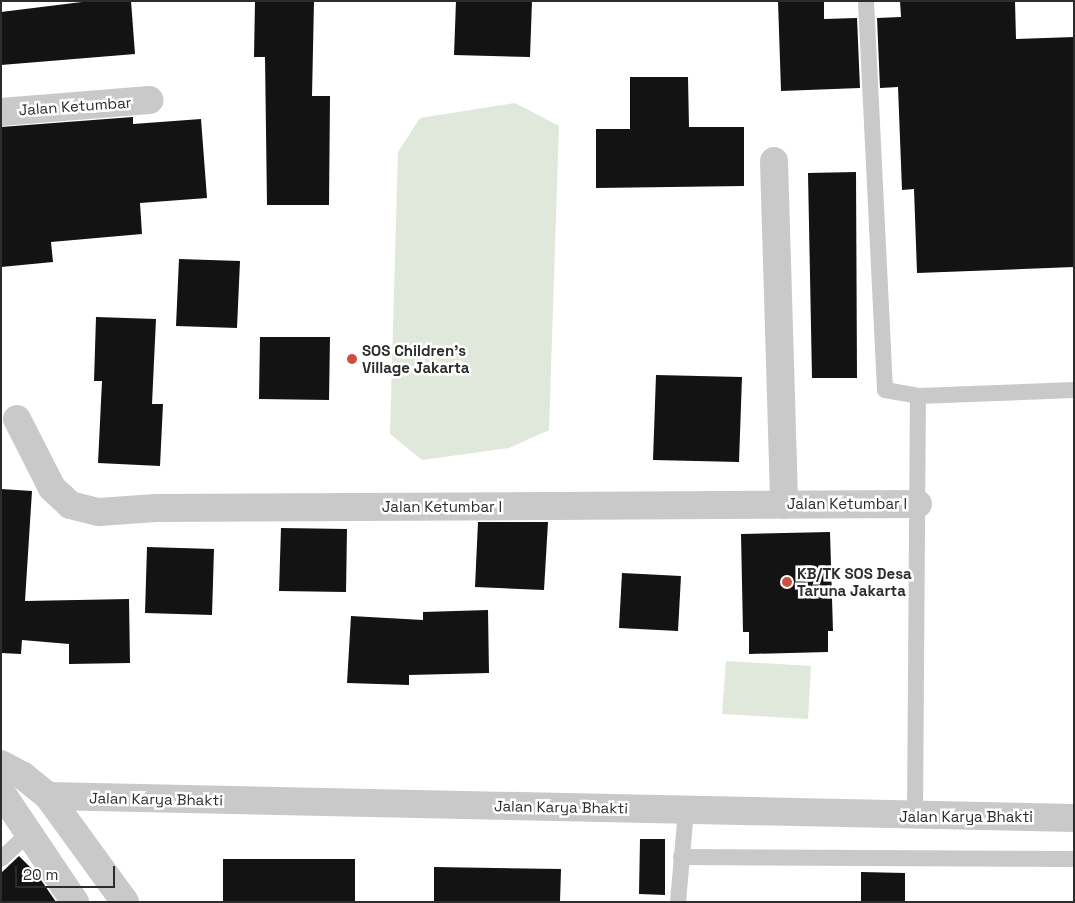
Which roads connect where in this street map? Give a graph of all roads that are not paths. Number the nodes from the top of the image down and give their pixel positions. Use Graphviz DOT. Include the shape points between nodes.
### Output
graph roads {
  1 [pos="866,1"];
  2 [pos="150,100"];
  3 [pos="1,112"];
  4 [pos="774,161"];
  5 [pos="1074,390"];
  6 [pos="918,396"];
  7 [pos="17,419"];
  8 [pos="918,504"];
  9 [pos="784,505"];
  10 [pos="1,764"];
  11 [pos="1,792"];
  12 [pos="48,796"];
  13 [pos="686,810"];
  14 [pos="916,817"];
  15 [pos="1074,818"];
  16 [pos="27,835"];
  17 [pos="682,857"];
  18 [pos="1,859"];
  19 [pos="1074,859"];
  20 [pos="75,902"];
  21 [pos="124,902"];
  22 [pos="678,902"];
  1 -- 6 [label="lane" via="885,386 892,394"];
  2 -- 3 [label="street, Jalan Ketumbar"];
  4 -- 9 [label="street"];
  5 -- 6 [label="lane"];
  6 -- 8 [label="lane"];
  7 -- 9 [label="street, Jalan Ketumbar I" via="52,488 70,505 99,512 156,508"];
  8 -- 9 [label="street, Jalan Ketumbar I"];
  8 -- 14 [label="lane"];
  10 -- 12 [label="street"];
  11 -- 16 [label="street"];
  12 -- 13 [label="street, Jalan Karya Bhakti"];
  12 -- 21 [label="street"];
  13 -- 14 [label="street, Jalan Karya Bhakti"];
  13 -- 17 [label="lane"];
  14 -- 15 [label="street, Jalan Karya Bhakti"];
  16 -- 18 [label="lane"];
  16 -- 20 [label="street"];
  17 -- 19 [label="lane"];
  17 -- 22 [label="lane"];
}
